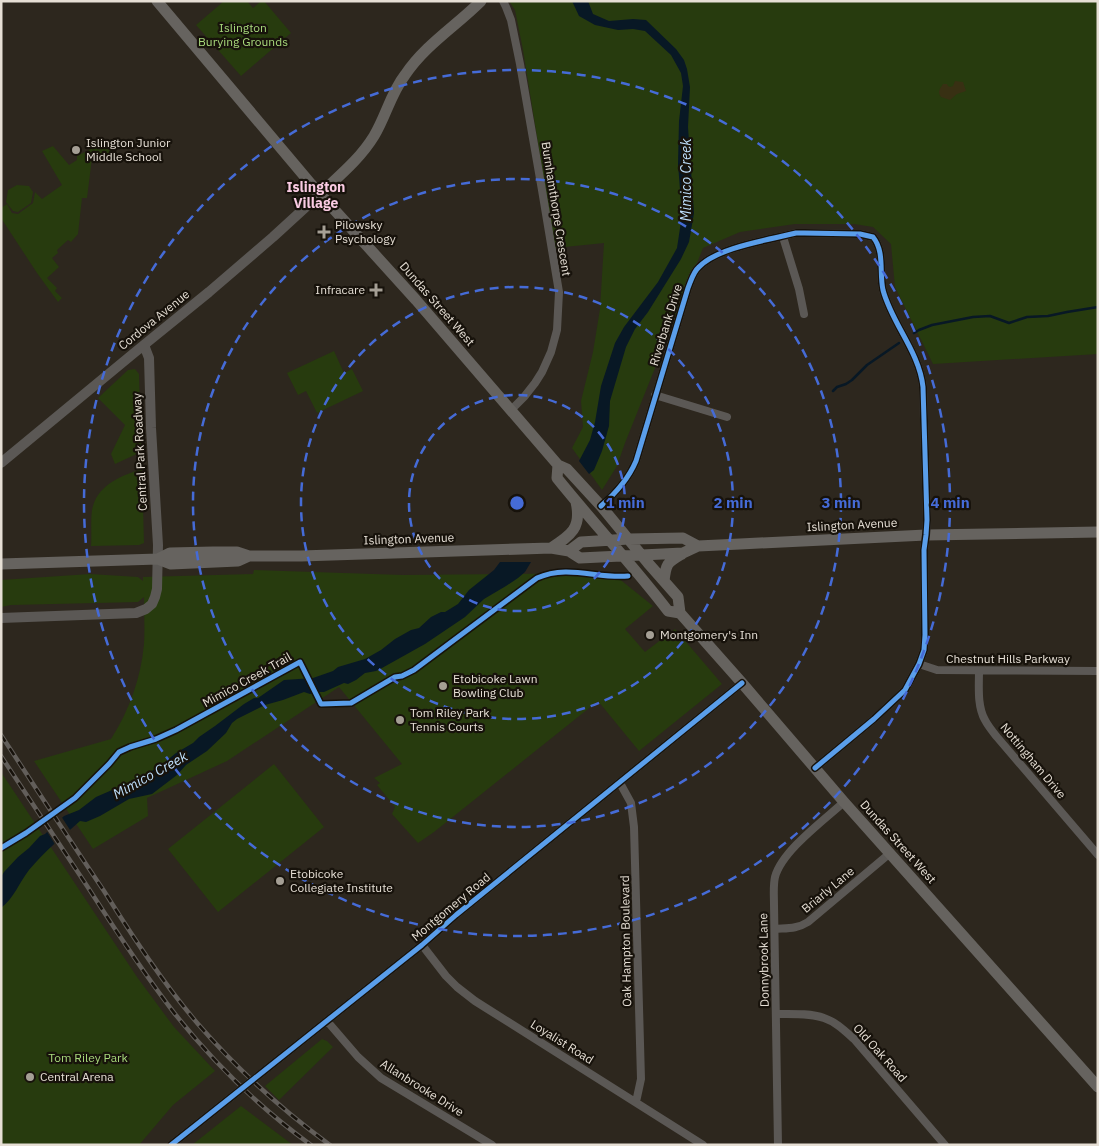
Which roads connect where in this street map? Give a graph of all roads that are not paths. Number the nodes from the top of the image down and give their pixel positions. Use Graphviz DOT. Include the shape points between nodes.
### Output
graph roads {
  1 [pos="157,1"];
  2 [pos="482,1"];
  3 [pos="503,1"];
  4 [pos="320,194"];
  5 [pos="783,237"];
  6 [pos="804,314"];
  7 [pos="144,345"];
  8 [pos="655,395"];
  9 [pos="511,410"];
  10 [pos="727,417"];
  11 [pos="1,463"];
  12 [pos="558,465"];
  13 [pos="576,502"];
  14 [pos="601,506"];
  15 [pos="1098,532"];
  16 [pos="926,536"];
  17 [pos="629,539"];
  18 [pos="609,540"];
  19 [pos="698,546"];
  20 [pos="551,548"];
  21 [pos="569,551"];
  22 [pos="683,553"];
  23 [pos="642,554"];
  24 [pos="623,556"];
  25 [pos="158,559"];
  26 [pos="1,564"];
  27 [pos="664,581"];
  28 [pos="680,613"];
  29 [pos="1,618"];
  30 [pos="919,664"];
  31 [pos="979,671"];
  32 [pos="1098,671"];
  33 [pos="742,683"];
  34 [pos="815,768"];
  35 [pos="620,783"];
  36 [pos="844,802"];
  37 [pos="889,854"];
  38 [pos="1098,855"];
  39 [pos="775,929"];
  40 [pos="422,945"];
  41 [pos="776,1014"];
  42 [pos="327,1020"];
  43 [pos="1098,1087"];
  44 [pos="636,1102"];
  45 [pos="171,1145"];
  46 [pos="492,1145"];
  47 [pos="703,1145"];
  48 [pos="778,1145"];
  49 [pos="945,1145"];
  1 -- 4 [label="main road, Dundas Street West"];
  2 -- 4 [label="main road" via="415,62 401,81 366,149"];
  3 -- 9 [label="street, Burnhamthorpe Crescent" via="511,20 558,292 557,330 551,352 542,372"];
  4 -- 7 [label="street, Cordova Avenue"];
  4 -- 9 [label="main road, Dundas Street West"];
  5 -- 6 [label="street"];
  5 -- 8 [label="street, Riverbank Drive" via="734,248 698,267 688,288"];
  5 -- 16 [label="street, Riverbank Drive" via="804,233 866,235 873,237 879,246 888,304 922,375"];
  7 -- 11 [label="street, Cordova Avenue"];
  7 -- 25 [label="street, Central Park Roadway" via="149,358"];
  8 -- 10 [label="street"];
  8 -- 14 [label="street, Riverbank Drive" via="631,474 613,497"];
  9 -- 12 [label="main road, Dundas Street West"];
  12 -- 13 [label="main road, Dundas Street West" via="558,478"];
  12 -- 14 [label="main road, Dundas Street West" via="567,469"];
  13 -- 18 [label="main road, Dundas Street West"];
  13 -- 20 [label="main road" via="579,512 576,526 568,537"];
  14 -- 17 [label="main road, Dundas Street West"];
  15 -- 16 [label="main road, Islington Avenue"];
  16 -- 19 [label="main road, Islington Avenue"];
  16 -- 30 [label="street, Riverbank Drive" via="924,650"];
  17 -- 18 [label="main road, Islington Avenue"];
  17 -- 19 [label="main road, Islington Avenue" via="684,538"];
  17 -- 23 [label="main road, Dundas Street West"];
  18 -- 21 [label="main road, Islington Avenue" via="580,542"];
  18 -- 24 [label="main road, Dundas Street West"];
  19 -- 22 [label="main road, Islington Avenue"];
  20 -- 21 [label="main road, Islington Avenue"];
  20 -- 25 [label="main road, Islington Avenue" via="300,556 249,556 237,552 170,554"];
  21 -- 24 [label="main road, Islington Avenue" via="580,558"];
  22 -- 23 [label="main road, Islington Avenue"];
  22 -- 27 [label="main road" via="667,565"];
  23 -- 24 [label="main road, Islington Avenue"];
  23 -- 27 [label="main road, Dundas Street West"];
  24 -- 28 [label="main road, Dundas Street West" via="668,611"];
  25 -- 26 [label="main road, Islington Avenue"];
  25 -- 29 [label="street" via="155,597 152,604 140,612"];
  27 -- 28 [label="main road, Dundas Street West" via="678,597"];
  28 -- 33 [label="main road, Dundas Street West"];
  30 -- 31 [label="street, Chestnut Hills Parkway" via="937,670"];
  30 -- 34 [label="street, Riverbank Drive" via="905,690"];
  31 -- 32 [label="street, Chestnut Hills Parkway"];
  31 -- 38 [label="street, Nottingham Drive" via="980,701 985,720"];
  33 -- 34 [label="main road, Dundas Street West"];
  33 -- 35 [label="street, Montgomery Road"];
  34 -- 36 [label="main road, Dundas Street West"];
  35 -- 40 [label="street, Montgomery Road"];
  35 -- 44 [label="street, Oak Hampton Boulevard" via="631,803 634,827 641,1079"];
  36 -- 37 [label="main road, Dundas Street West"];
  36 -- 39 [label="street, Donnybrook Lane" via="790,850 779,868 774,887"];
  37 -- 39 [label="street, Briarly Lane" via="808,922 795,928"];
  37 -- 43 [label="main road, Dundas Street West"];
  39 -- 41 [label="street, Donnybrook Lane"];
  40 -- 42 [label="street, Montgomery Road"];
  40 -- 44 [label="street, Loyalist Road" via="446,976 467,995"];
  41 -- 48 [label="street, Donnybrook Lane"];
  41 -- 49 [label="street, Old Oak Road" via="816,1016 844,1029"];
  42 -- 45 [label="street, Montgomery Road"];
  42 -- 46 [label="street, Allanbrooke Drive" via="358,1057 381,1078"];
  44 -- 47 [label="street, Loyalist Road"];
}
